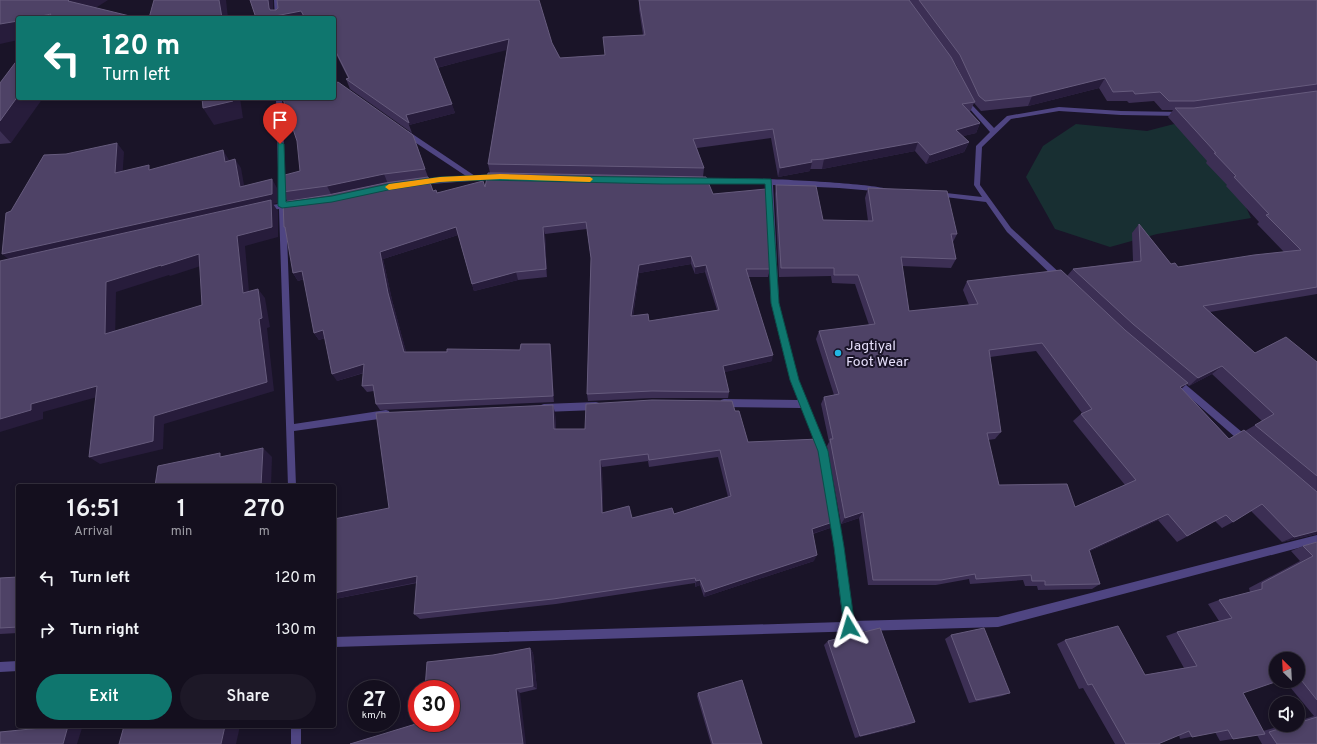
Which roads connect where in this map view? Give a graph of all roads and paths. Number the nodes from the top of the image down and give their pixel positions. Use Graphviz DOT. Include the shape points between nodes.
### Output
graph roads {
  1 [pos="277,0"];
  2 [pos="278,16"];
  3 [pos="964,95"];
  4 [pos="279,100"];
  5 [pos="1187,114"];
  6 [pos="397,127"];
  7 [pos="994,132"];
  8 [pos="507,177"];
  9 [pos="473,178"];
  10 [pos="693,181"];
  11 [pos="769,181"];
  12 [pos="410,184"];
  13 [pos="893,190"];
  14 [pos="930,193"];
  15 [pos="988,200"];
  16 [pos="296,204"];
  17 [pos="282,206"];
  18 [pos="259,210"];
  19 [pos="1065,283"];
  20 [pos="1168,375"];
  21 [pos="712,403"];
  22 [pos="804,404"];
  23 [pos="605,405"];
  24 [pos="535,409"];
  25 [pos="398,414"];
  26 [pos="290,428"];
  27 [pos="1251,445"];
  28 [pos="292,484"];
  29 [pos="1317,539"];
  30 [pos="849,627"];
  31 [pos="336,642"];
  32 [pos="16,666"];
  33 [pos="0,667"];
  34 [pos="296,728"];
  35 [pos="296,744"];
  1 -- 2 [label="street"];
  3 -- 7 [label="street" via="971,107"];
  4 -- 17 [label="street"];
  5 -- 7 [label="street" via="1059,109 1009,118"];
  6 -- 9 [label="street"];
  7 -- 15 [label="street" via="979,146 977,185"];
  8 -- 9 [label="street"];
  9 -- 12 [label="street"];
  10 -- 11 [label="street"];
  11 -- 13 [label="street"];
  11 -- 22 [label="street" via="775,303 794,380"];
  14 -- 15 [label="street"];
  15 -- 19 [label="street" via="1009,230"];
  16 -- 17 [label="street"];
  17 -- 18 [label="street"];
  17 -- 26 [label="street"];
  20 -- 27 [label="street"];
  21 -- 22 [label="street"];
  22 -- 30 [label="street" via="823,451"];
  23 -- 24 [label="street"];
  25 -- 26 [label="street"];
  26 -- 28 [label="street"];
  29 -- 30 [label="street" via="998,622"];
  30 -- 31 [label="street"];
  32 -- 33 [label="street"];
  34 -- 35 [label="street"];
}
